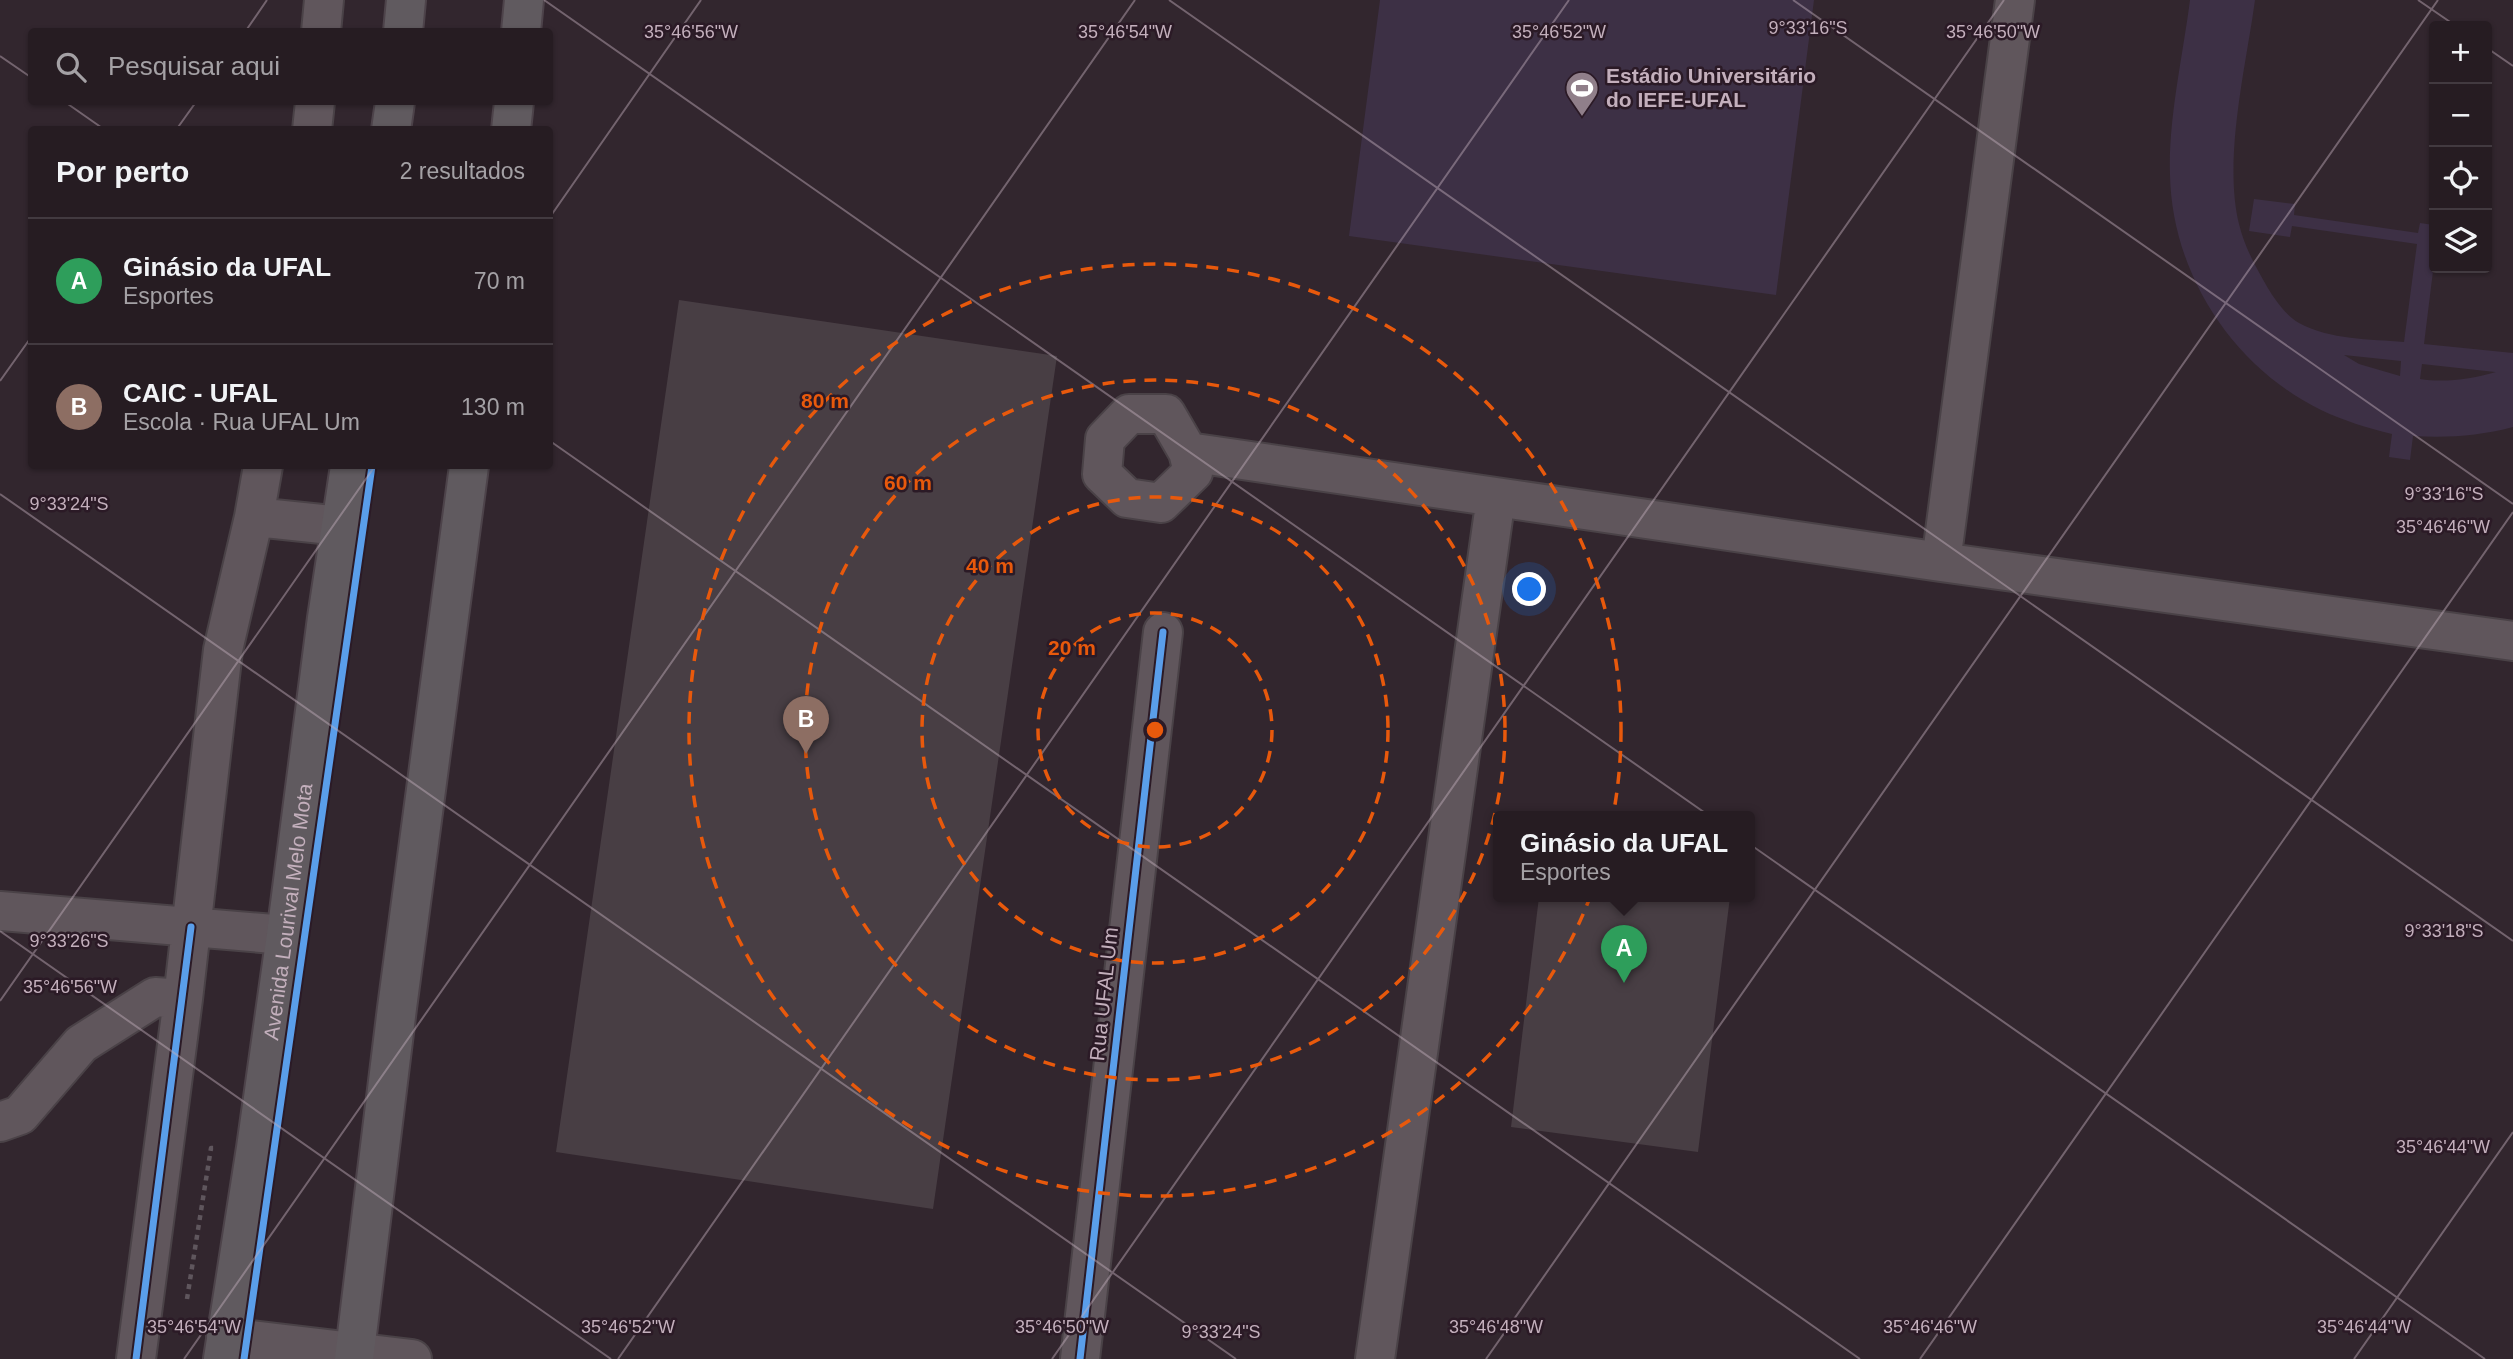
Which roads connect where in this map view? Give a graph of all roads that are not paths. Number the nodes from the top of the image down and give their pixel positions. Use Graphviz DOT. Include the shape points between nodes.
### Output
graph roads {
  1 [pos="324,0"];
  2 [pos="406,0"];
  3 [pos="524,0"];
  4 [pos="2015,0"];
  5 [pos="321,28"];
  6 [pos="403,28"];
  7 [pos="521,28"];
  8 [pos="315,105"];
  9 [pos="394,105"];
  10 [pos="514,105"];
  11 [pos="312,126"];
  12 [pos="391,126"];
  13 [pos="511,126"];
  14 [pos="1188,452"];
  15 [pos="262,469"];
  16 [pos="350,469"];
  17 [pos="469,469"];
  18 [pos="1496,497"];
  19 [pos="254,517"];
  20 [pos="341,526"];
  21 [pos="1941,562"];
  22 [pos="1163,632"];
  23 [pos="2513,641"];
  24 [pos="0,911"];
  25 [pos="191,927"];
  26 [pos="286,935"];
  27 [pos="183,999"];
  28 [pos="0,1122"];
  29 [pos="225,1348"];
  30 [pos="354,1355"];
  31 [pos="136,1359"];
  32 [pos="412,1359"];
  33 [pos="1080,1359"];
  34 [pos="1375,1359"];
  1 -- 5 [label="street"];
  2 -- 6 [label="highway"];
  3 -- 7 [label="highway"];
  4 -- 21 [label="street"];
  8 -- 11 [label="street"];
  9 -- 12 [label="highway"];
  10 -- 13 [label="highway"];
  14 -- 18 [label="street"];
  15 -- 19 [label="street"];
  16 -- 20 [label="highway, Avenida Lourival Melo Mota"];
  17 -- 30 [label="highway"];
  18 -- 21 [label="street"];
  18 -- 34 [label="street"];
  19 -- 20 [label="street"];
  19 -- 25 [label="street" via="223,650"];
  20 -- 26 [label="highway, Avenida Lourival Melo Mota"];
  21 -- 23 [label="street"];
  22 -- 33 [label="street, Rua UFAL Um"];
  24 -- 25 [label="street"];
  25 -- 26 [label="street"];
  25 -- 27 [label="street"];
  26 -- 29 [label="highway, Avenida Lourival Melo Mota"];
  27 -- 28 [label="street" via="155,997 81,1044 20,1115"];
  27 -- 31 [label="street"];
  29 -- 30 [label="street"];
  30 -- 32 [label="street"];
}
